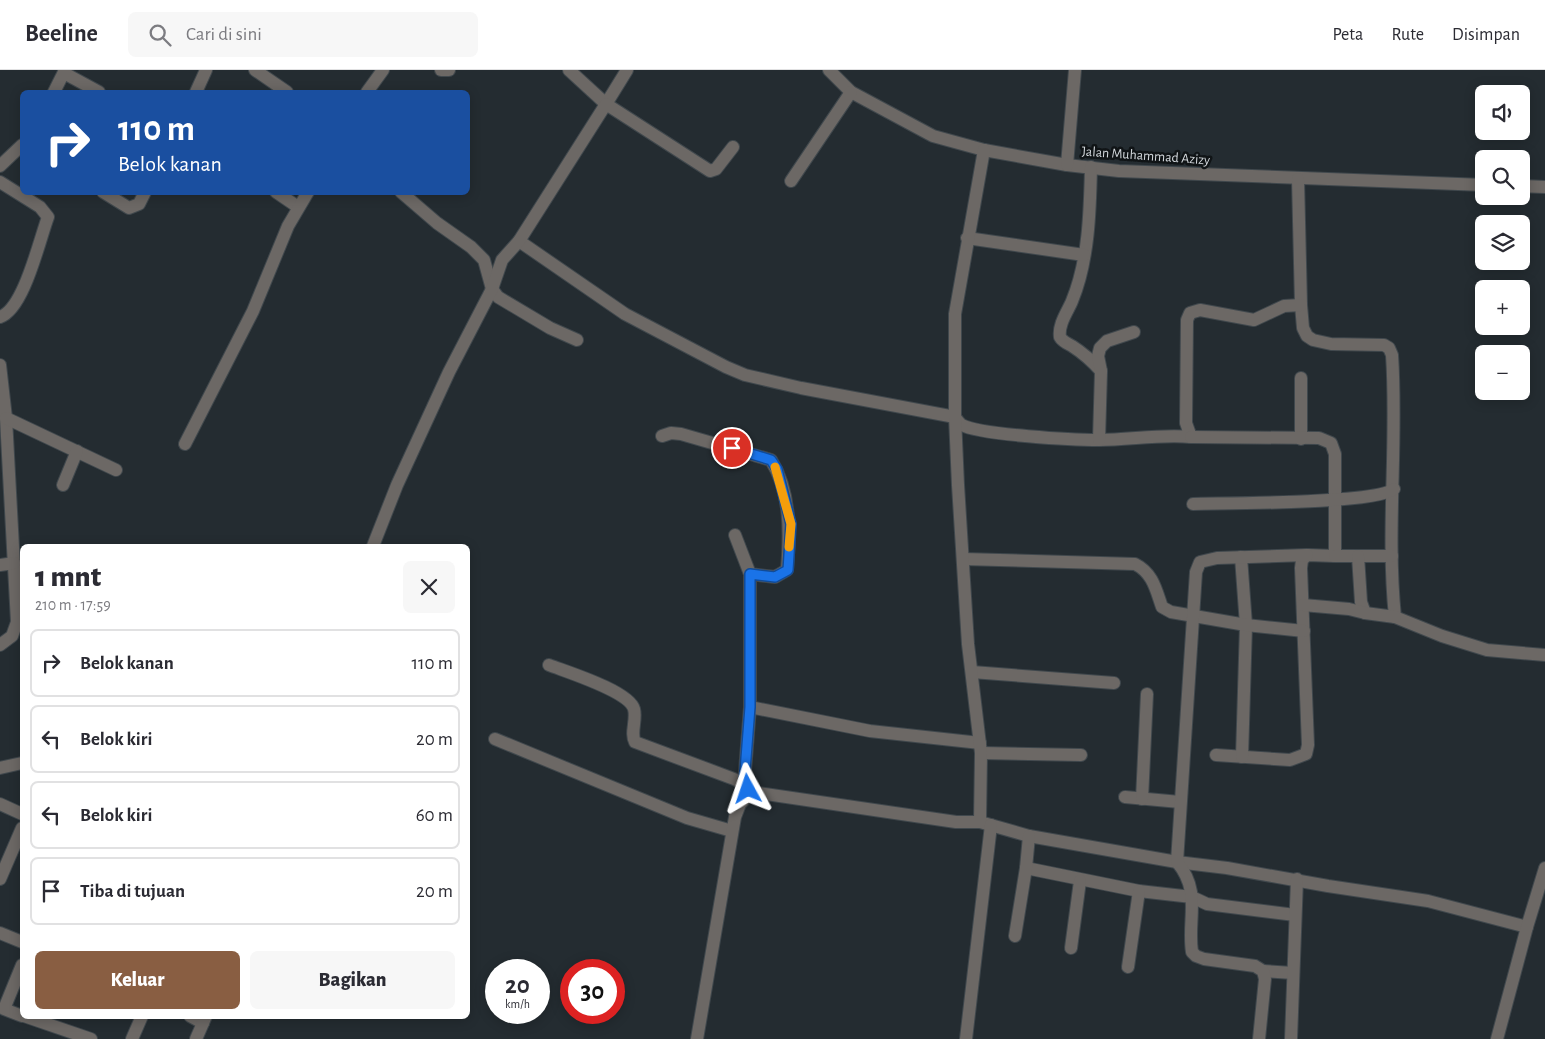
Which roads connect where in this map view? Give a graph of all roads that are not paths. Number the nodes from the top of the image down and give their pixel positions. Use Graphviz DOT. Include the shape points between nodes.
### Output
graph roads {
  1 [pos="206,70"];
  2 [pos="255,70"];
  3 [pos="383,70"];
  4 [pos="441,70"];
  5 [pos="448,70"];
  6 [pos="569,70"];
  7 [pos="627,70"];
  8 [pos="829,70"];
  9 [pos="1075,70"];
  10 [pos="64,72"];
  11 [pos="55,90"];
  12 [pos="96,90"];
  13 [pos="197,90"];
  14 [pos="285,90"];
  15 [pos="368,90"];
  16 [pos="851,92"];
  17 [pos="606,104"];
  18 [pos="20,147"];
  19 [pos="733,147"];
  20 [pos="984,150"];
  21 [pos="1067,165"];
  22 [pos="0,166"];
  23 [pos="1091,167"];
  24 [pos="1298,179"];
  25 [pos="791,181"];
  26 [pos="0,182"];
  27 [pos="1475,185"];
  28 [pos="1530,186"];
  29 [pos="1545,187"];
  30 [pos="20,194"];
  31 [pos="21,195"];
  32 [pos="108,195"];
  33 [pos="143,195"];
  34 [pos="280,195"];
  35 [pos="306,195"];
  36 [pos="404,195"];
  37 [pos="298,207"];
  38 [pos="967,238"];
  39 [pos="519,241"];
  40 [pos="1084,255"];
  41 [pos="484,260"];
  42 [pos="502,260"];
  43 [pos="492,289"];
  44 [pos="1301,305"];
  45 [pos="0,318"];
  46 [pos="1134,332"];
  47 [pos="577,340"];
  48 [pos="0,366"];
  49 [pos="1101,371"];
  50 [pos="1301,378"];
  51 [pos="1,392"];
  52 [pos="955,416"];
  53 [pos="6,418"];
  54 [pos="662,436"];
  55 [pos="1191,437"];
  56 [pos="1301,439"];
  57 [pos="1099,440"];
  58 [pos="185,444"];
  59 [pos="77,451"];
  60 [pos="116,470"];
  61 [pos="63,485"];
  62 [pos="1394,488"];
  63 [pos="1335,499"];
  64 [pos="1193,504"];
  65 [pos="735,535"];
  66 [pos="374,544"];
  67 [pos="1307,555"];
  68 [pos="1335,556"];
  69 [pos="1358,556"];
  70 [pos="1392,556"];
  71 [pos="1241,557"];
  72 [pos="962,559"];
  73 [pos="14,563"];
  74 [pos="0,565"];
  75 [pos="750,574"];
  76 [pos="1303,605"];
  77 [pos="1365,613"];
  78 [pos="1192,616"];
  79 [pos="1395,617"];
  80 [pos="1246,625"];
  81 [pos="1304,631"];
  82 [pos="0,645"];
  83 [pos="1545,655"];
  84 [pos="549,665"];
  85 [pos="972,672"];
  86 [pos="1114,683"];
  87 [pos="1147,694"];
  88 [pos="750,707"];
  89 [pos="495,739"];
  90 [pos="981,748"];
  91 [pos="1081,755"];
  92 [pos="1216,755"];
  93 [pos="1242,757"];
  94 [pos="20,763"];
  95 [pos="0,768"];
  96 [pos="748,788"];
  97 [pos="1125,797"];
  98 [pos="1142,798"];
  99 [pos="1180,802"];
  100 [pos="0,804"];
  101 [pos="20,813"];
  102 [pos="986,824"];
  103 [pos="732,831"];
  104 [pos="20,833"];
  105 [pos="1029,836"];
  106 [pos="1177,862"];
  107 [pos="1026,868"];
  108 [pos="1545,868"];
  109 [pos="0,879"];
  110 [pos="1297,879"];
  111 [pos="1080,881"];
  112 [pos="1138,891"];
  113 [pos="1192,897"];
  114 [pos="1295,916"];
  115 [pos="1527,927"];
  116 [pos="0,933"];
  117 [pos="1015,936"];
  118 [pos="20,941"];
  119 [pos="1071,948"];
  120 [pos="1128,967"];
  121 [pos="20,970"];
  122 [pos="1263,971"];
  123 [pos="1293,973"];
  124 [pos="2,1012"];
  125 [pos="20,1015"];
  126 [pos="32,1019"];
  127 [pos="141,1019"];
  128 [pos="204,1019"];
  129 [pos="91,1039"];
  130 [pos="132,1039"];
  131 [pos="196,1039"];
  132 [pos="697,1039"];
  133 [pos="966,1039"];
  134 [pos="1259,1039"];
  135 [pos="1291,1039"];
  136 [pos="1497,1039"];
  1 -- 13 [label="street"];
  2 -- 14 [label="street"];
  3 -- 15 [label="street"];
  4 -- 5 [label="street"];
  6 -- 17 [label="street"];
  7 -- 17 [label="street"];
  8 -- 16 [label="street, Jalan Muhammad Azizy"];
  9 -- 21 [label="street"];
  10 -- 11 [label="street"];
  10 -- 12 [label="street"];
  16 -- 20 [label="street, Jalan Muhammad Azizy" via="933,136"];
  16 -- 25 [label="street"];
  17 -- 19 [label="street" via="710,171 716,169"];
  17 -- 39 [label="street"];
  18 -- 22 [label="street"];
  20 -- 21 [label="street, Jalan Muhammad Azizy"];
  20 -- 38 [label="street"];
  21 -- 23 [label="street, Jalan Muhammad Azizy"];
  23 -- 24 [label="street, Jalan Muhammad Azizy"];
  23 -- 40 [label="street"];
  24 -- 27 [label="street, Jalan Muhammad Azizy"];
  24 -- 44 [label="street"];
  26 -- 30 [label="street"];
  28 -- 29 [label="street"];
  31 -- 45 [label="street" via="40,207 48,217 23,290 9,313"];
  32 -- 33 [label="street" via="129,208 138,204"];
  34 -- 37 [label="street"];
  35 -- 37 [label="street"];
  36 -- 41 [label="street"];
  37 -- 58 [label="street" via="253,311"];
  38 -- 40 [label="street"];
  38 -- 52 [label="street" via="955,314"];
  39 -- 42 [label="street"];
  39 -- 52 [label="street" via="625,314 745,375"];
  40 -- 49 [label="street" via="1060,335"];
  41 -- 42 [label="street"];
  41 -- 43 [label="street"];
  42 -- 43 [label="street"];
  43 -- 47 [label="street" via="498,297"];
  43 -- 66 [label="street" via="429,415"];
  44 -- 55 [label="street" via="1284,306 1254,320 1200,310 1190,313 1187,320 1186,423"];
  44 -- 62 [label="street" via="1303,328 1313,340 1389,348 1392,361"];
  46 -- 49 [label="street" via="1107,341 1100,348"];
  48 -- 51 [label="street"];
  49 -- 57 [label="street"];
  50 -- 56 [label="street"];
  51 -- 53 [label="street"];
  52 -- 57 [label="street" via="962,425 990,432"];
  52 -- 72 [label="street"];
  53 -- 59 [label="street"];
  53 -- 73 [label="street"];
  54 -- 75 [label="street" via="671,432 767,457 777,469 791,524 788,570 775,577"];
  55 -- 56 [label="street"];
  55 -- 57 [label="street" via="1156,435"];
  56 -- 63 [label="street" via="1319,438 1331,443 1335,454"];
  59 -- 60 [label="street"];
  59 -- 61 [label="street"];
  62 -- 63 [label="street" via="1381,495"];
  62 -- 70 [label="street"];
  63 -- 64 [label="street"];
  63 -- 68 [label="street"];
  65 -- 75 [label="street"];
  67 -- 68 [label="street"];
  67 -- 71 [label="street"];
  67 -- 76 [label="street" via="1301,568"];
  68 -- 69 [label="street"];
  69 -- 70 [label="street"];
  69 -- 77 [label="street" via="1360,602"];
  70 -- 79 [label="street"];
  71 -- 78 [label="street" via="1200,562"];
  71 -- 80 [label="street"];
  72 -- 78 [label="street" via="1135,564 1151,576 1162,607"];
  72 -- 85 [label="street"];
  73 -- 74 [label="street"];
  73 -- 82 [label="street" via="17,622 12,636"];
  75 -- 88 [label="street"];
  76 -- 77 [label="street"];
  76 -- 81 [label="street"];
  77 -- 79 [label="street"];
  78 -- 80 [label="street"];
  78 -- 99 [label="street"];
  79 -- 83 [label="street" via="1487,650"];
  80 -- 81 [label="street"];
  80 -- 93 [label="street"];
  81 -- 93 [label="street" via="1306,754 1290,760"];
  84 -- 96 [label="street" via="629,700 636,717 634,742"];
  85 -- 86 [label="street"];
  85 -- 90 [label="street"];
  87 -- 98 [label="street"];
  88 -- 90 [label="street" via="870,731"];
  88 -- 96 [label="street"];
  89 -- 103 [label="street" via="688,818"];
  90 -- 91 [label="street"];
  90 -- 102 [label="street"];
  92 -- 93 [label="street"];
  94 -- 95 [label="street"];
  96 -- 102 [label="street" via="956,822"];
  96 -- 103 [label="street" via="734,817"];
  97 -- 98 [label="street"];
  98 -- 99 [label="street"];
  99 -- 106 [label="street"];
  100 -- 101 [label="street"];
  102 -- 105 [label="street"];
  102 -- 133 [label="street"];
  103 -- 132 [label="street"];
  104 -- 109 [label="street"];
  105 -- 106 [label="street"];
  105 -- 107 [label="street"];
  106 -- 110 [label="street"];
  106 -- 113 [label="street" via="1188,878"];
  107 -- 111 [label="street"];
  107 -- 117 [label="street"];
  108 -- 115 [label="street"];
  110 -- 114 [label="street"];
  110 -- 115 [label="street" via="1428,901"];
  111 -- 112 [label="street"];
  111 -- 119 [label="street"];
  112 -- 113 [label="street"];
  112 -- 120 [label="street"];
  113 -- 114 [label="street" via="1207,904"];
  113 -- 122 [label="street" via="1192,952 1196,956 1255,966"];
  114 -- 123 [label="street"];
  115 -- 136 [label="street"];
  116 -- 118 [label="street"];
  121 -- 124 [label="street"];
  122 -- 123 [label="street"];
  122 -- 134 [label="street"];
  123 -- 135 [label="street"];
  124 -- 125 [label="street"];
  126 -- 129 [label="street"];
  127 -- 130 [label="street"];
  128 -- 131 [label="street"];
}
